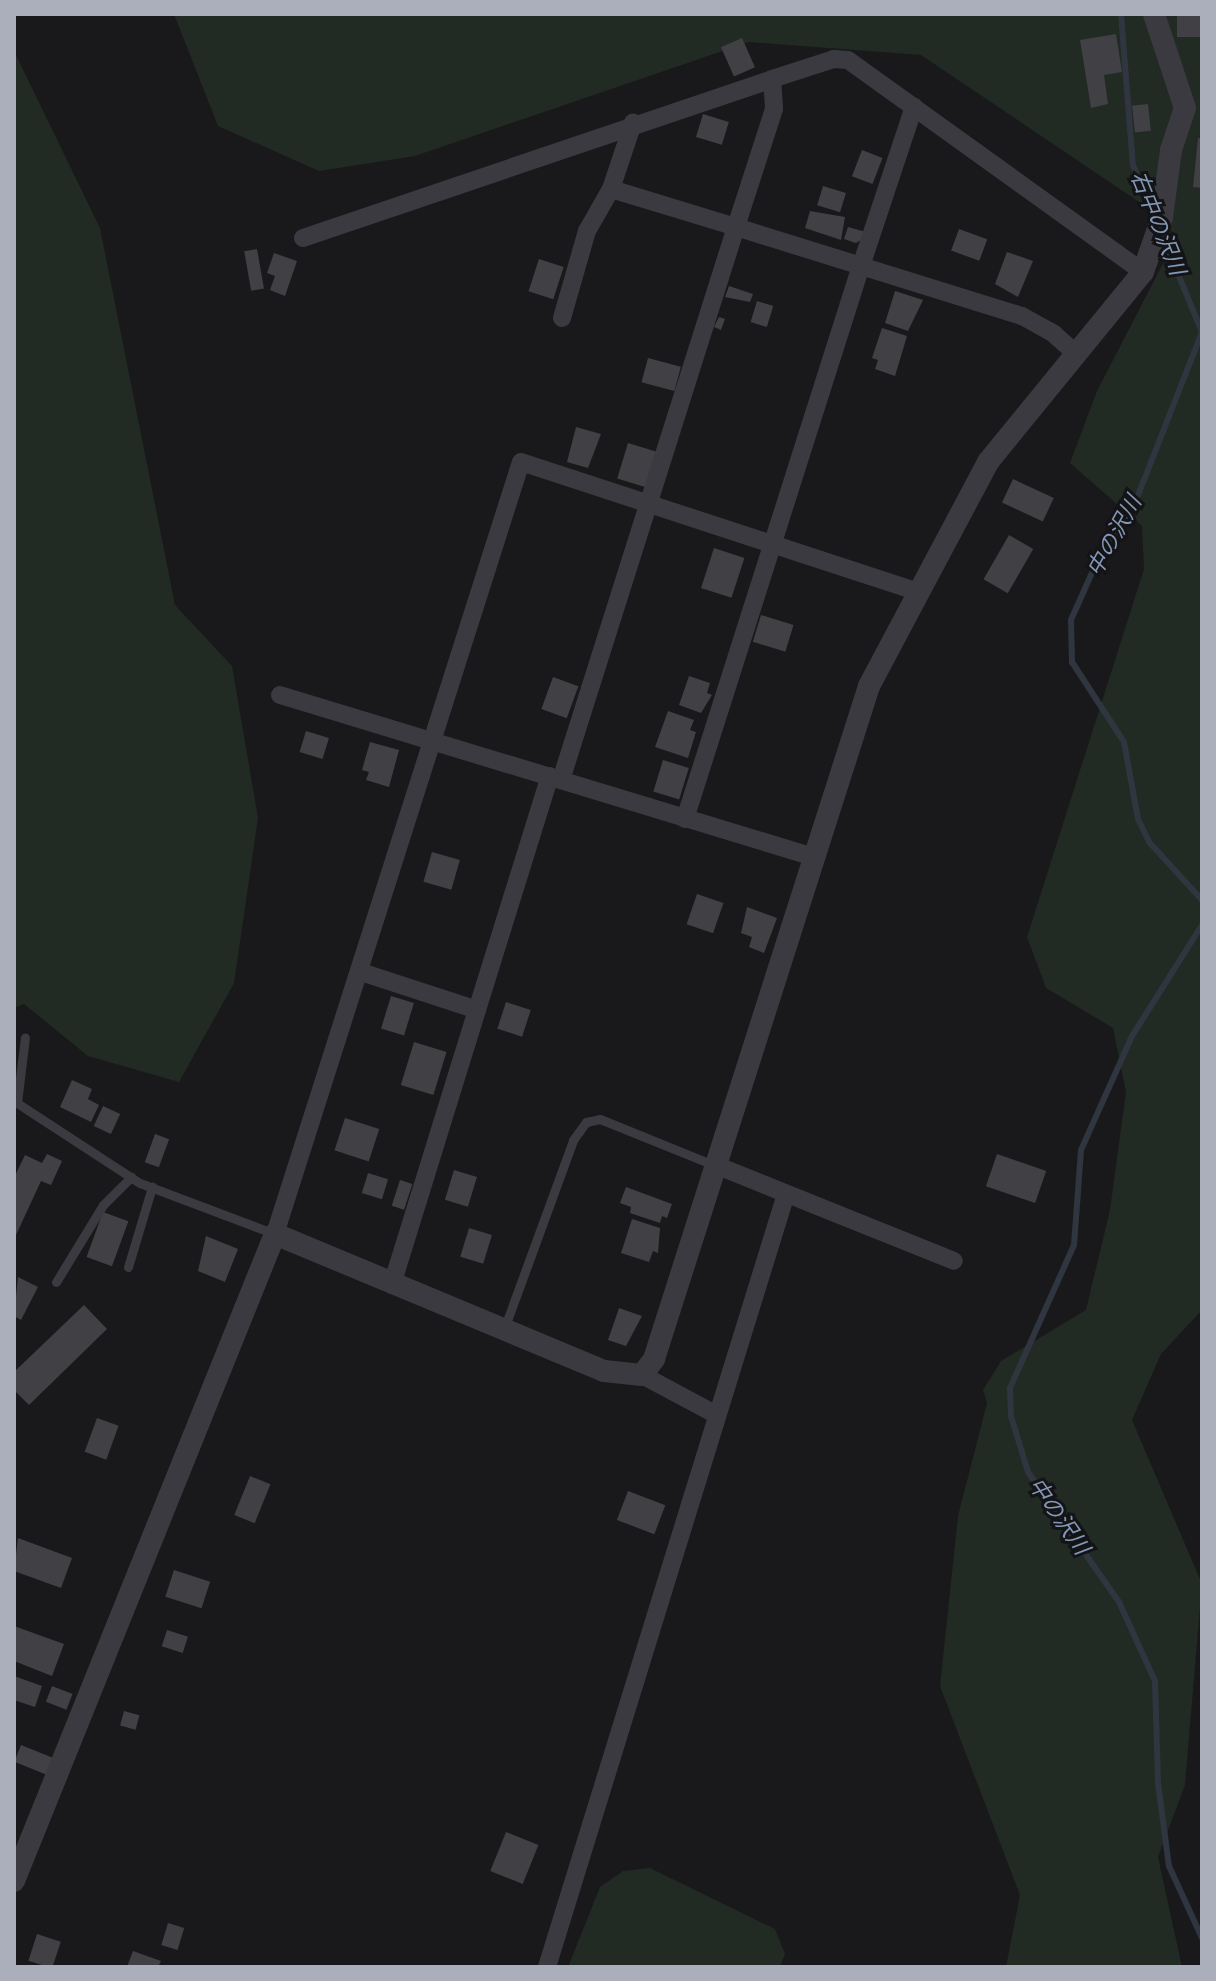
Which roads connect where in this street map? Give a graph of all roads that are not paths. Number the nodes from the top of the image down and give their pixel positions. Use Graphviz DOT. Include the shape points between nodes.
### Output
graph roads {
  1 [pos="1154,14"];
  2 [pos="772,79"];
  3 [pos="914,107"];
  4 [pos="1193,109"];
  5 [pos="633,123"];
  6 [pos="611,189"];
  7 [pos="736,227"];
  8 [pos="303,238"];
  9 [pos="861,266"];
  10 [pos="1143,272"];
  11 [pos="562,318"];
  12 [pos="1077,355"];
  13 [pos="649,503"];
  14 [pos="772,542"];
  15 [pos="916,591"];
  16 [pos="280,695"];
  17 [pos="432,741"];
  18 [pos="556,778"];
  19 [pos="685,819"];
  20 [pos="814,857"];
  21 [pos="361,972"];
  22 [pos="477,1010"];
  23 [pos="25,1037"];
  24 [pos="15,1102"];
  25 [pos="718,1166"];
  26 [pos="131,1177"];
  27 [pos="152,1187"];
  28 [pos="786,1194"];
  29 [pos="275,1234"];
  30 [pos="954,1261"];
  31 [pos="128,1267"];
  32 [pos="56,1282"];
  33 [pos="392,1285"];
  34 [pos="503,1330"];
  35 [pos="642,1375"];
  36 [pos="715,1414"];
  37 [pos="14,1881"];
  38 [pos="547,1967"];
  1 -- 4 [label="street"];
  2 -- 3 [label="street" via="834,59 848,60"];
  2 -- 5 [label="street"];
  2 -- 7 [label="street" via="774,109"];
  3 -- 9 [label="street"];
  3 -- 10 [label="street"];
  4 -- 10 [label="street" via="1171,150 1162,217"];
  5 -- 6 [label="street"];
  5 -- 8 [label="street"];
  6 -- 7 [label="street"];
  6 -- 11 [label="street" via="587,231"];
  7 -- 9 [label="street"];
  7 -- 13 [label="street"];
  9 -- 12 [label="street" via="1022,316"];
  9 -- 14 [label="street"];
  10 -- 12 [label="street"];
  12 -- 15 [label="street" via="988,462"];
  13 -- 14 [label="street"];
  13 -- 17 [label="street" via="521,462"];
  13 -- 18 [label="street"];
  14 -- 15 [label="street"];
  14 -- 19 [label="street"];
  15 -- 20 [label="street" via="869,686"];
  16 -- 17 [label="street"];
  17 -- 18 [label="street"];
  17 -- 21 [label="street"];
  18 -- 19 [label="street"];
  18 -- 22 [label="street"];
  19 -- 20 [label="street"];
  20 -- 25 [label="street"];
  21 -- 22 [label="street"];
  21 -- 29 [label="street"];
  22 -- 33 [label="street"];
  23 -- 24 [label="lane"];
  24 -- 26 [label="lane"];
  25 -- 28 [label="street"];
  25 -- 34 [label="lane" via="600,1119 586,1122 573,1140"];
  25 -- 35 [label="street" via="654,1359"];
  26 -- 27 [label="lane"];
  26 -- 32 [label="lane" via="103,1205"];
  27 -- 29 [label="lane"];
  27 -- 31 [label="lane"];
  28 -- 30 [label="street"];
  28 -- 36 [label="street"];
  29 -- 33 [label="street"];
  29 -- 37 [label="street"];
  33 -- 34 [label="street"];
  34 -- 35 [label="street" via="604,1371"];
  35 -- 36 [label="street"];
  36 -- 38 [label="street"];
}
